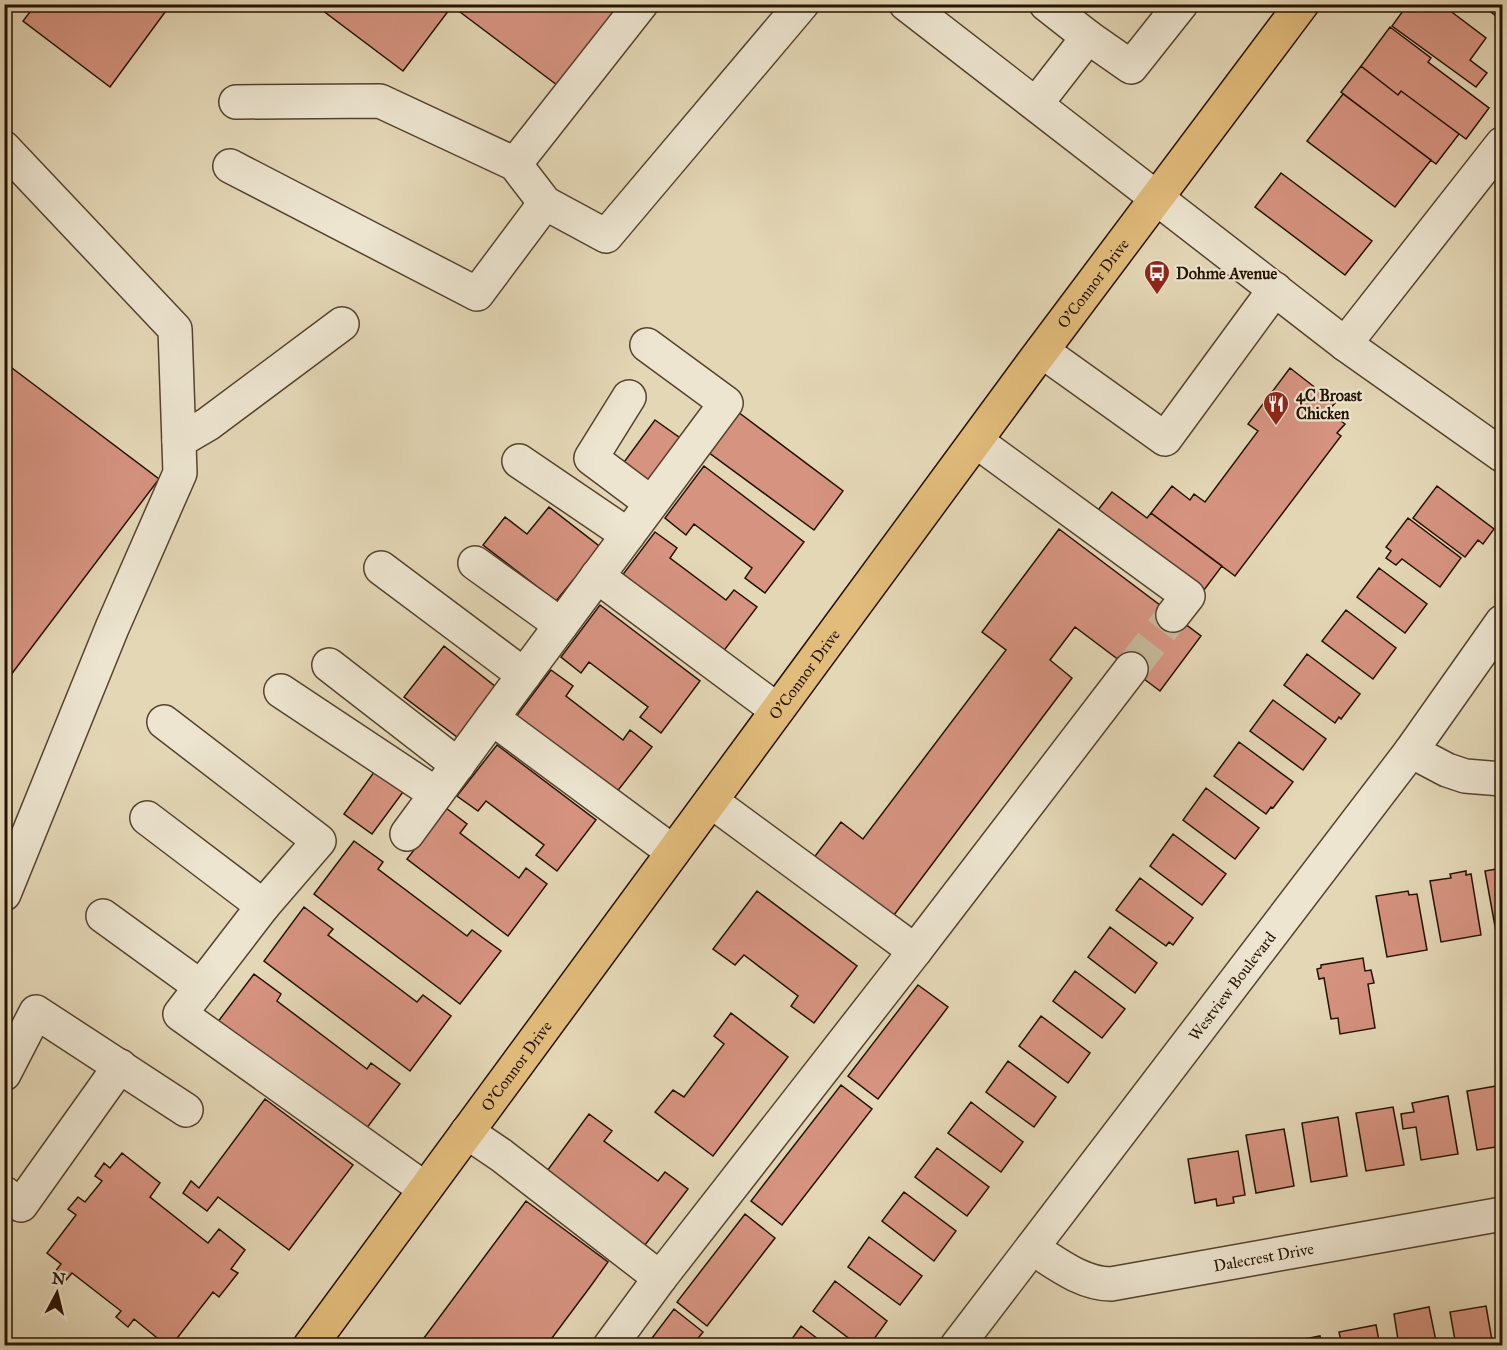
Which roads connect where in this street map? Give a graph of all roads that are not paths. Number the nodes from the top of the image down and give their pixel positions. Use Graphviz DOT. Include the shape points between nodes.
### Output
graph roads {
  1 [pos="641,4"];
  2 [pos="802,4"];
  3 [pos="906,4"];
  4 [pos="1046,4"];
  5 [pos="1181,4"];
  6 [pos="1302,4"];
  7 [pos="1088,37"];
  8 [pos="236,102"];
  9 [pos="1036,104"];
  10 [pos="1503,144"];
  11 [pos="4,148"];
  12 [pos="515,164"];
  13 [pos="230,166"];
  14 [pos="1157,197"];
  15 [pos="545,202"];
  16 [pos="1275,289"];
  17 [pos="342,324"];
  18 [pos="1345,344"];
  19 [pos="647,345"];
  20 [pos="1042,351"];
  21 [pos="629,397"];
  22 [pos="179,441"];
  23 [pos="976,441"];
  24 [pos="1503,455"];
  25 [pos="519,461"];
  26 [pos="651,503"];
  27 [pos="628,535"];
  28 [pos="475,563"];
  29 [pos="381,568"];
  30 [pos="597,576"];
  31 [pos="1173,615"];
  32 [pos="1503,622"];
  33 [pos="561,625"];
  34 [pos="328,665"];
  35 [pos="1131,669"];
  36 [pos="524,675"];
  37 [pos="280,691"];
  38 [pos="777,710"];
  39 [pos="492,718"];
  40 [pos="164,722"];
  41 [pos="1411,751"];
  42 [pos="458,765"];
  43 [pos="1503,778"];
  44 [pos="436,794"];
  45 [pos="711,801"];
  46 [pos="147,818"];
  47 [pos="407,834"];
  48 [pos="673,852"];
  49 [pos="4,894"];
  50 [pos="263,906"];
  51 [pos="102,916"];
  52 [pos="915,951"];
  53 [pos="201,987"];
  54 [pos="120,1066"];
  55 [pos="4,1074"];
  56 [pos="186,1110"];
  57 [pos="467,1132"];
  58 [pos="425,1189"];
  59 [pos="4,1192"];
  60 [pos="1503,1214"];
  61 [pos="1032,1248"];
  62 [pos="660,1278"];
  63 [pos="310,1346"];
  64 [pos="610,1346"];
  65 [pos="957,1346"];
  1 -- 12 [label="street"];
  2 -- 15 [label="street" via="606,236"];
  3 -- 9 [label="street"];
  4 -- 7 [label="street"];
  5 -- 7 [label="street" via="1131,67"];
  6 -- 14 [label="main road, O'Connor Drive"];
  7 -- 9 [label="street"];
  8 -- 12 [label="street" via="380,101"];
  9 -- 14 [label="street"];
  10 -- 18 [label="street"];
  11 -- 22 [label="street" via="175,329"];
  12 -- 15 [label="street"];
  13 -- 15 [label="street" via="477,294"];
  14 -- 16 [label="street"];
  14 -- 20 [label="main road, O'Connor Drive"];
  16 -- 18 [label="street"];
  16 -- 20 [label="street" via="1165,439"];
  17 -- 22 [label="street" via="208,424"];
  18 -- 24 [label="street"];
  19 -- 26 [label="street" via="726,403"];
  20 -- 23 [label="main road, O'Connor Drive"];
  21 -- 26 [label="street" via="591,458"];
  22 -- 49 [label="street" via="180,473"];
  23 -- 31 [label="street" via="1188,596"];
  23 -- 38 [label="main road, O'Connor Drive"];
  25 -- 27 [label="street"];
  26 -- 27 [label="street"];
  27 -- 30 [label="street"];
  28 -- 33 [label="street"];
  29 -- 36 [label="street"];
  30 -- 33 [label="street"];
  30 -- 38 [label="street"];
  32 -- 41 [label="street, Westview Boulevard"];
  33 -- 36 [label="street"];
  34 -- 42 [label="street"];
  35 -- 52 [label="street"];
  36 -- 39 [label="street"];
  37 -- 44 [label="street"];
  38 -- 45 [label="main road, O'Connor Drive"];
  39 -- 42 [label="street"];
  39 -- 48 [label="street"];
  40 -- 50 [label="street" via="319,841"];
  41 -- 43 [label="street" via="1465,776"];
  41 -- 61 [label="street, Westview Boulevard"];
  42 -- 44 [label="street"];
  44 -- 47 [label="street"];
  45 -- 48 [label="main road, O'Connor Drive"];
  45 -- 52 [label="street"];
  46 -- 50 [label="street"];
  48 -- 57 [label="main road, O'Connor Drive"];
  50 -- 53 [label="street"];
  51 -- 53 [label="street"];
  52 -- 62 [label="street"];
  53 -- 58 [label="street" via="180,1014"];
  54 -- 55 [label="street" via="36,1012"];
  54 -- 56 [label="street"];
  54 -- 59 [label="street" via="21,1204"];
  57 -- 58 [label="main road, O'Connor Drive"];
  57 -- 62 [label="street"];
  58 -- 63 [label="main road, O'Connor Drive"];
  60 -- 61 [label="street, Dalecrest Drive" via="1111,1284 1078,1276"];
  61 -- 65 [label="street, Westview Boulevard"];
  62 -- 64 [label="street"];
}
